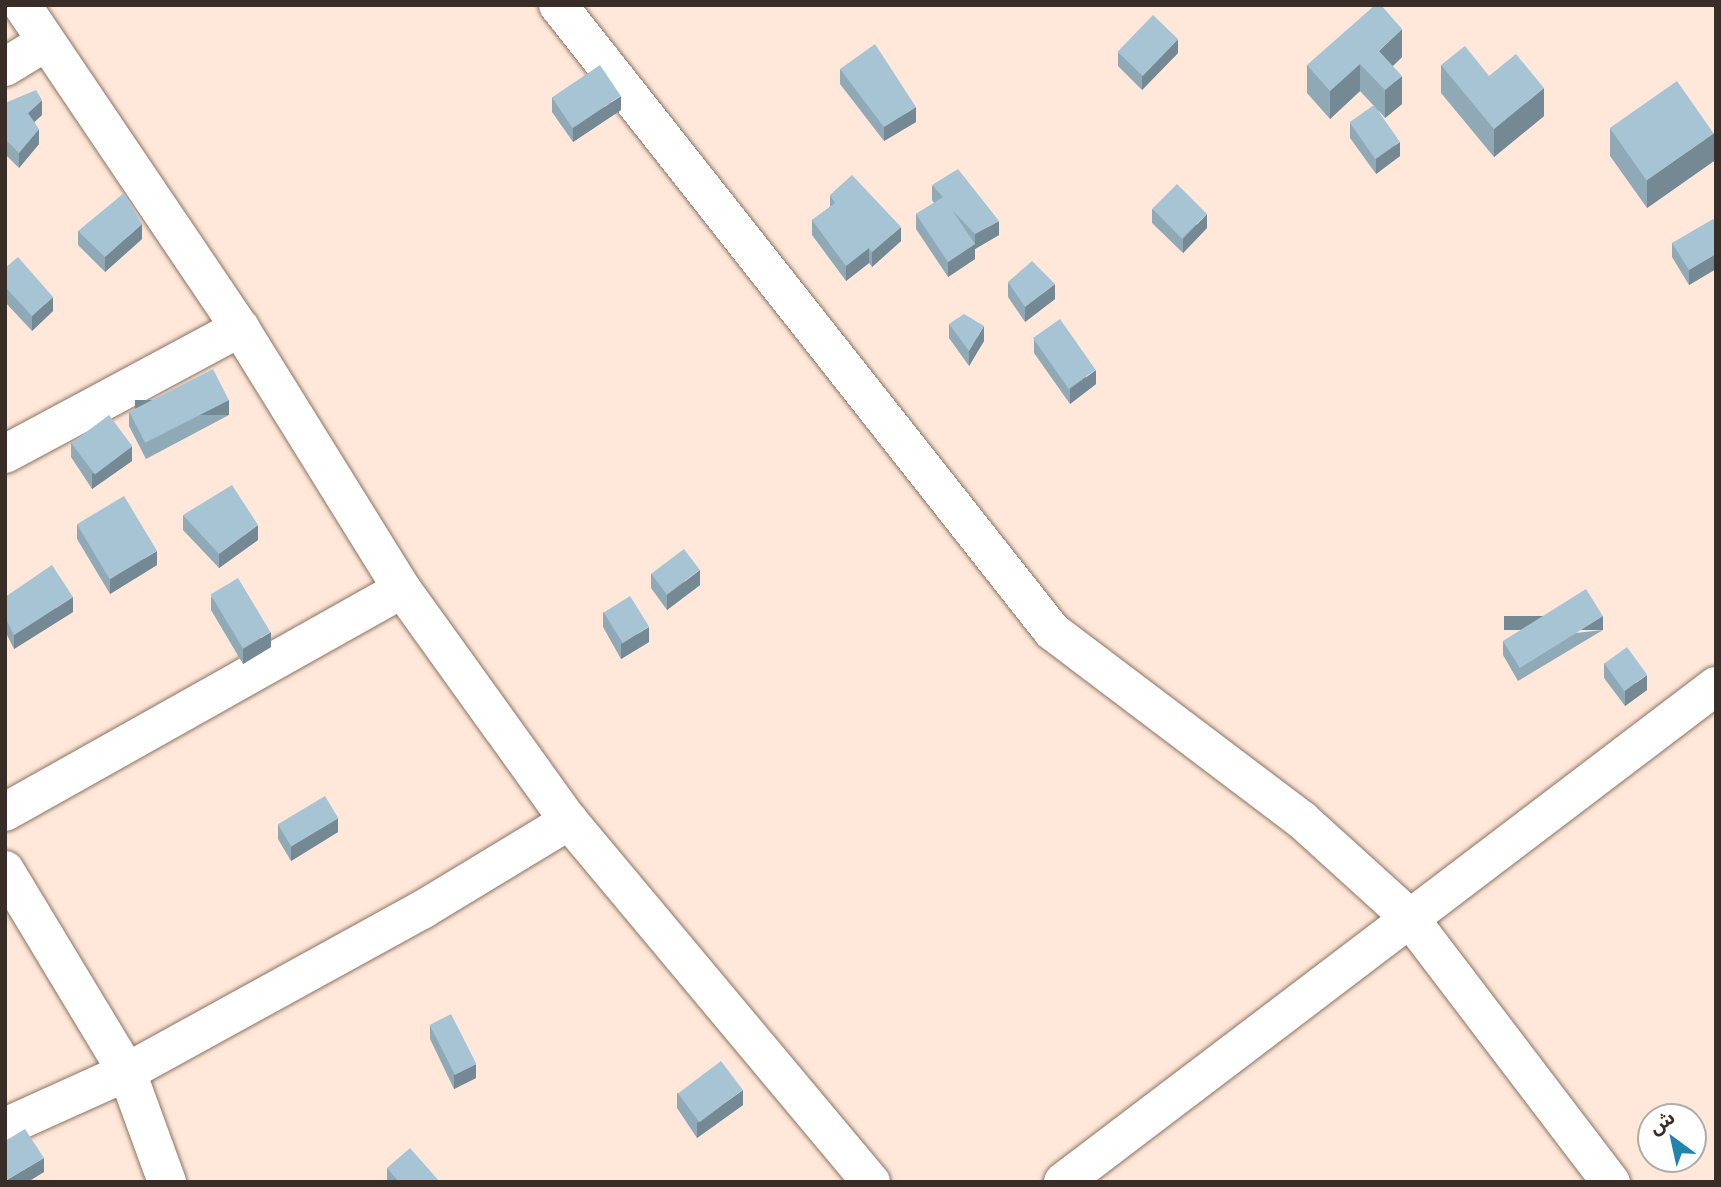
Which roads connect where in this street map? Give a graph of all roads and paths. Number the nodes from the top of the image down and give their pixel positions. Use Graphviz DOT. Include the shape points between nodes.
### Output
graph roads {
  1 [pos="22,5"];
  2 [pos="558,5"];
  3 [pos="46,42"];
  4 [pos="5,67"];
  5 [pos="240,328"];
  6 [pos="5,454"];
  7 [pos="402,589"];
  8 [pos="1716,687"];
  9 [pos="5,812"];
  10 [pos="569,821"];
  11 [pos="5,870"];
  12 [pos="1408,916"];
  13 [pos="127,1072"];
  14 [pos="5,1127"];
  15 [pos="167,1182"];
  16 [pos="871,1182"];
  17 [pos="1063,1182"];
  18 [pos="1611,1182"];
  1 -- 3 [label="street"];
  2 -- 12 [label="street" via="1052,631 1302,820"];
  3 -- 4 [label="street"];
  3 -- 5 [label="street"];
  5 -- 6 [label="street"];
  5 -- 7 [label="street"];
  7 -- 9 [label="street"];
  7 -- 10 [label="street"];
  8 -- 12 [label="street"];
  10 -- 13 [label="street" via="422,910"];
  10 -- 16 [label="street"];
  11 -- 13 [label="street"];
  12 -- 17 [label="street"];
  12 -- 18 [label="street"];
  13 -- 14 [label="street"];
  13 -- 15 [label="street"];
}
